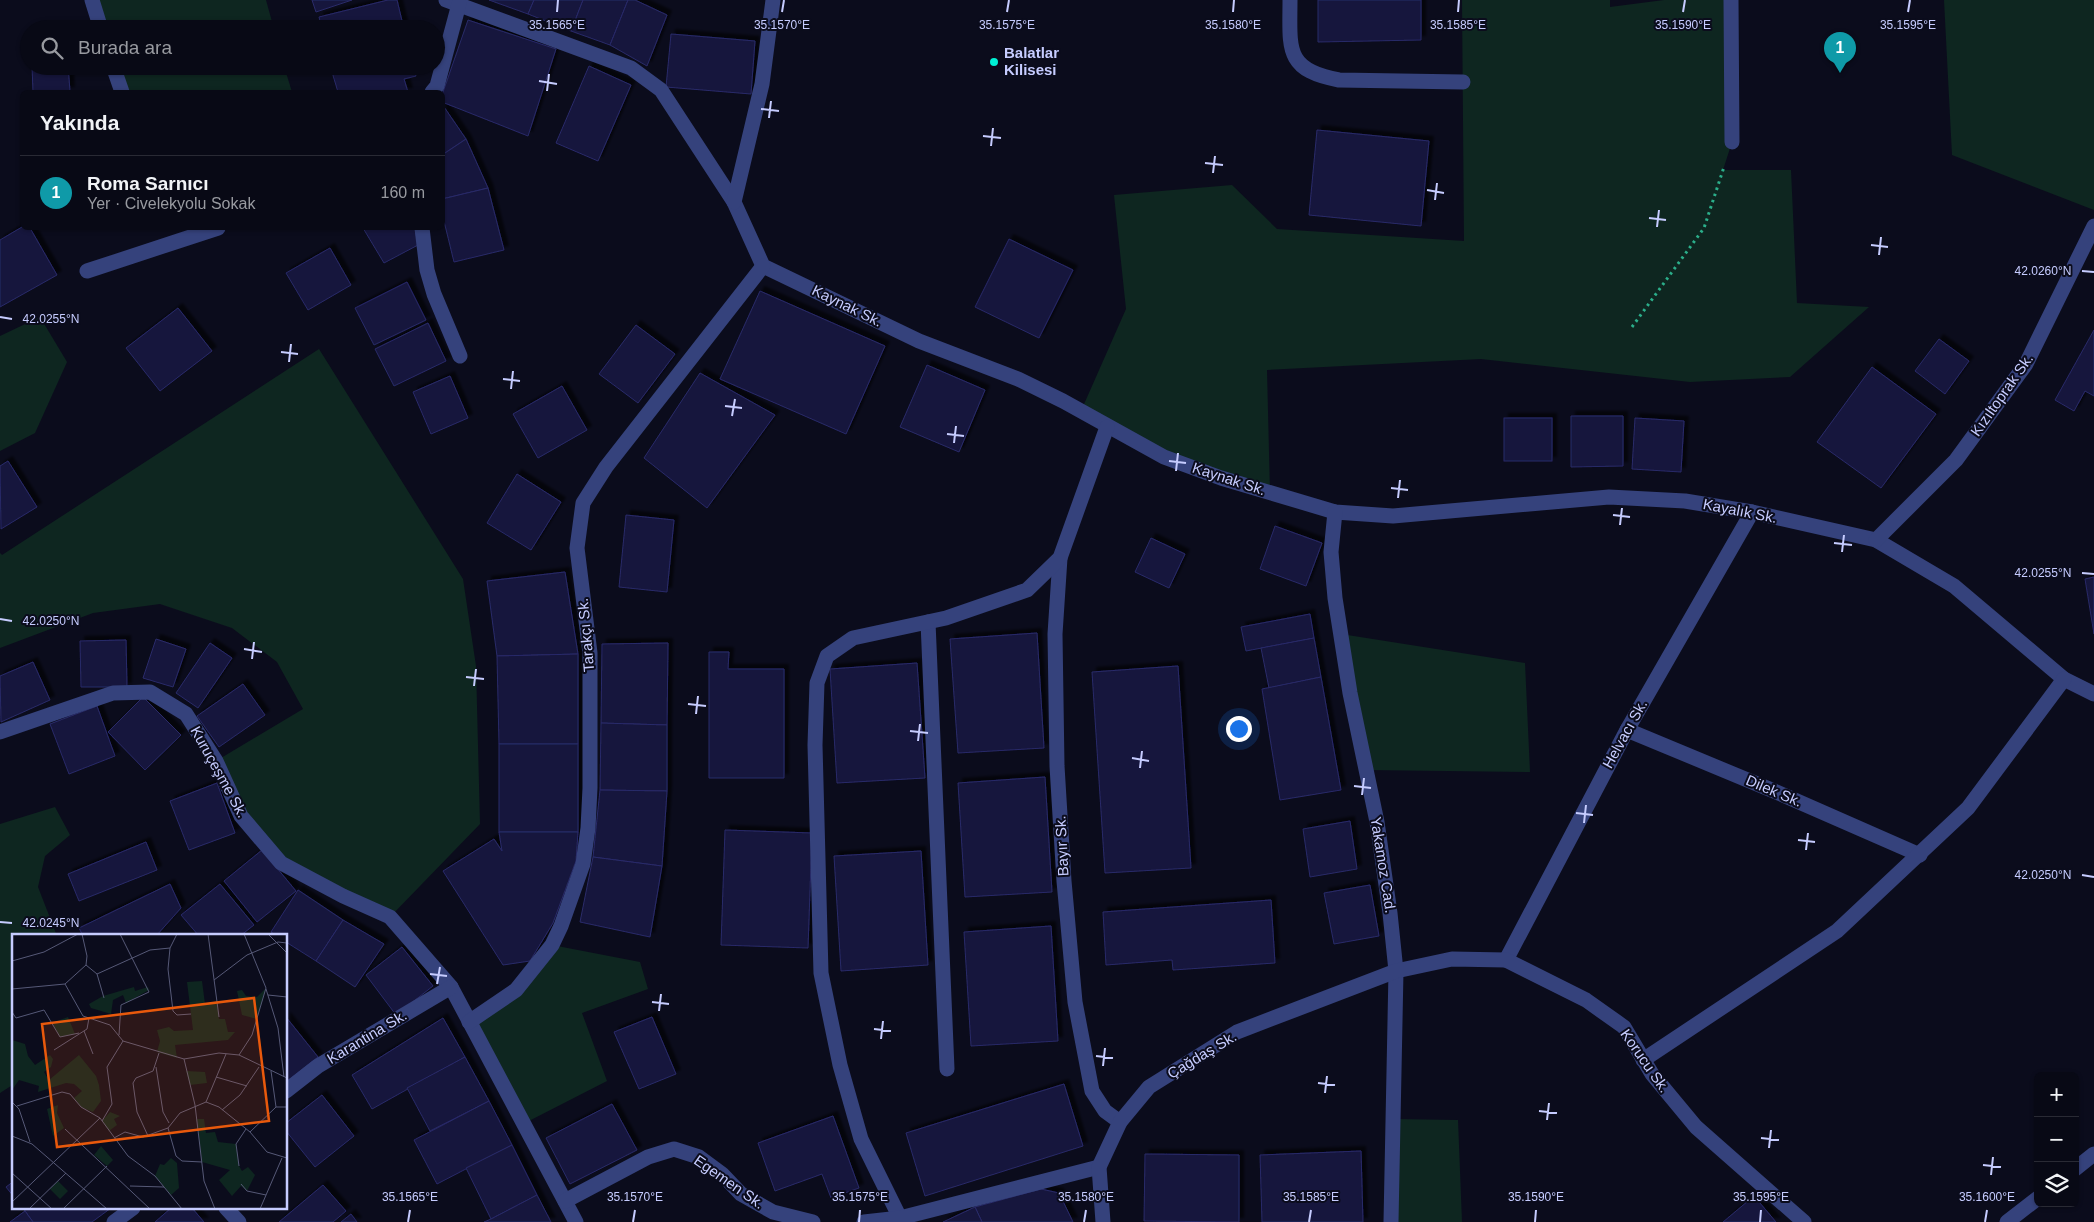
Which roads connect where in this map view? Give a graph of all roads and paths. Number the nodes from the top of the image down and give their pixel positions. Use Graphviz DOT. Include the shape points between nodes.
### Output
graph roads {
  1 [pos="92,0"];
  2 [pos="773,0"];
  3 [pos="1290,0"];
  4 [pos="1731,0"];
  5 [pos="452,2"];
  6 [pos="98,20"];
  7 [pos="445,41"];
  8 [pos="116,75"];
  9 [pos="439,75"];
  10 [pos="1463,82"];
  11 [pos="121,90"];
  12 [pos="434,90"];
  13 [pos="1732,142"];
  14 [pos="734,202"];
  15 [pos="2094,226"];
  16 [pos="212,230"];
  17 [pos="422,230"];
  18 [pos="764,266"];
  19 [pos="88,271"];
  20 [pos="1632,327"];
  21 [pos="460,356"];
  22 [pos="1107,427"];
  23 [pos="1335,512"];
  24 [pos="1752,512"];
  25 [pos="1876,540"];
  26 [pos="1060,558"];
  27 [pos="928,622"];
  28 [pos="2064,679"];
  29 [pos="2094,694"];
  30 [pos="1626,730"];
  31 [pos="0,732"];
  32 [pos="1920,855"];
  33 [pos="1506,960"];
  34 [pos="1396,972"];
  35 [pos="451,987"];
  36 [pos="469,1022"];
  37 [pos="1643,1060"];
  38 [pos="947,1069"];
  39 [pos="288,1089"];
  40 [pos="1120,1122"];
  41 [pos="2094,1154"];
  42 [pos="2079,1166"];
  43 [pos="1099,1167"];
  44 [pos="565,1201"];
  45 [pos="2034,1201"];
  46 [pos="130,1210"];
  47 [pos="228,1210"];
  48 [pos="900,1218"];
  49 [pos="114,1222"];
  50 [pos="239,1222"];
  51 [pos="576,1222"];
  52 [pos="812,1222"];
  53 [pos="864,1222"];
  54 [pos="1103,1222"];
  55 [pos="1391,1222"];
  56 [pos="1804,1222"];
  57 [pos="2007,1222"];
  1 -- 6 [label="street"];
  2 -- 14 [label="street" via="762,84"];
  3 -- 10 [label="street" via="1293,54 1303,69 1339,80"];
  4 -- 13 [label="street"];
  5 -- 7 [label="street"];
  5 -- 14 [label="street" via="631,68 661,90"];
  8 -- 11 [label="street"];
  9 -- 12 [label="street"];
  13 -- 20 [label="path" via="1704,228"];
  14 -- 18 [label="street"];
  15 -- 25 [label="street, Kızıltoprak Sk." via="2026,364 1956,460"];
  16 -- 19 [label="street"];
  17 -- 21 [label="street" via="427,270"];
  18 -- 22 [label="street, Kaynak Sk." via="919,341 1018,379"];
  18 -- 36 [label="street, Tarakçı Sk." via="606,467 582,503 577,548 590,653 588,828 583,864 552,945 516,990"];
  22 -- 23 [label="street, Kaynak Sk." via="1164,457 1221,478"];
  22 -- 26 [label="street"];
  23 -- 24 [label="street, Kayalık Sk." via="1393,516 1609,497 1685,501"];
  23 -- 34 [label="street, Yakamoz Cad." via="1331,552 1335,598 1350,693 1377,822"];
  24 -- 25 [label="street, Kayalık Sk."];
  24 -- 30 [label="street, Helvacı Sk."];
  25 -- 28 [label="street, Kayalık Sk." via="1954,586"];
  26 -- 27 [label="street" via="1027,590"];
  26 -- 40 [label="street, Bayır Sk." via="1055,634 1057,766 1075,1002 1092,1091 1105,1111"];
  27 -- 38 [label="street"];
  27 -- 48 [label="street" via="853,638 827,656 817,683 815,745 821,973 840,1065 861,1139"];
  28 -- 29 [label="street, Kayalık Sk."];
  28 -- 32 [label="street" via="1968,808"];
  30 -- 32 [label="street, Dilek Sk."];
  30 -- 33 [label="street, Helvacı Sk."];
  31 -- 35 [label="street, Kuruçeşme Sk." via="113,692 150,692 186,714 216,761 240,816 281,863 390,917"];
  32 -- 37 [label="street" via="1838,931"];
  33 -- 34 [label="street, Korucu Sk." via="1452,959"];
  33 -- 37 [label="street, Korucu Sk." via="1594,1005 1624,1027"];
  34 -- 40 [label="street, Çağdaş Sk." via="1237,1032 1149,1087"];
  34 -- 55 [label="street, Yakamoz Cad."];
  35 -- 36 [label="street, Kuruçeşme Sk."];
  35 -- 39 [label="street, Karantina Sk." via="318,1066"];
  36 -- 44 [label="street, Kuruçeşme Sk."];
  37 -- 56 [label="street, Korucu Sk." via="1696,1127"];
  40 -- 43 [label="street, Çağdaş Sk."];
  41 -- 42 [label="street"];
  43 -- 48 [label="street"];
  43 -- 54 [label="street, Çağdaş Sk."];
  44 -- 51 [label="street, Kuruçeşme Sk."];
  44 -- 52 [label="street, Egemen Sk." via="648,1157 674,1149 699,1157 741,1194 773,1212"];
  45 -- 57 [label="street"];
  46 -- 49 [label="street"];
  47 -- 50 [label="street"];
  48 -- 53 [label="street"];
}
